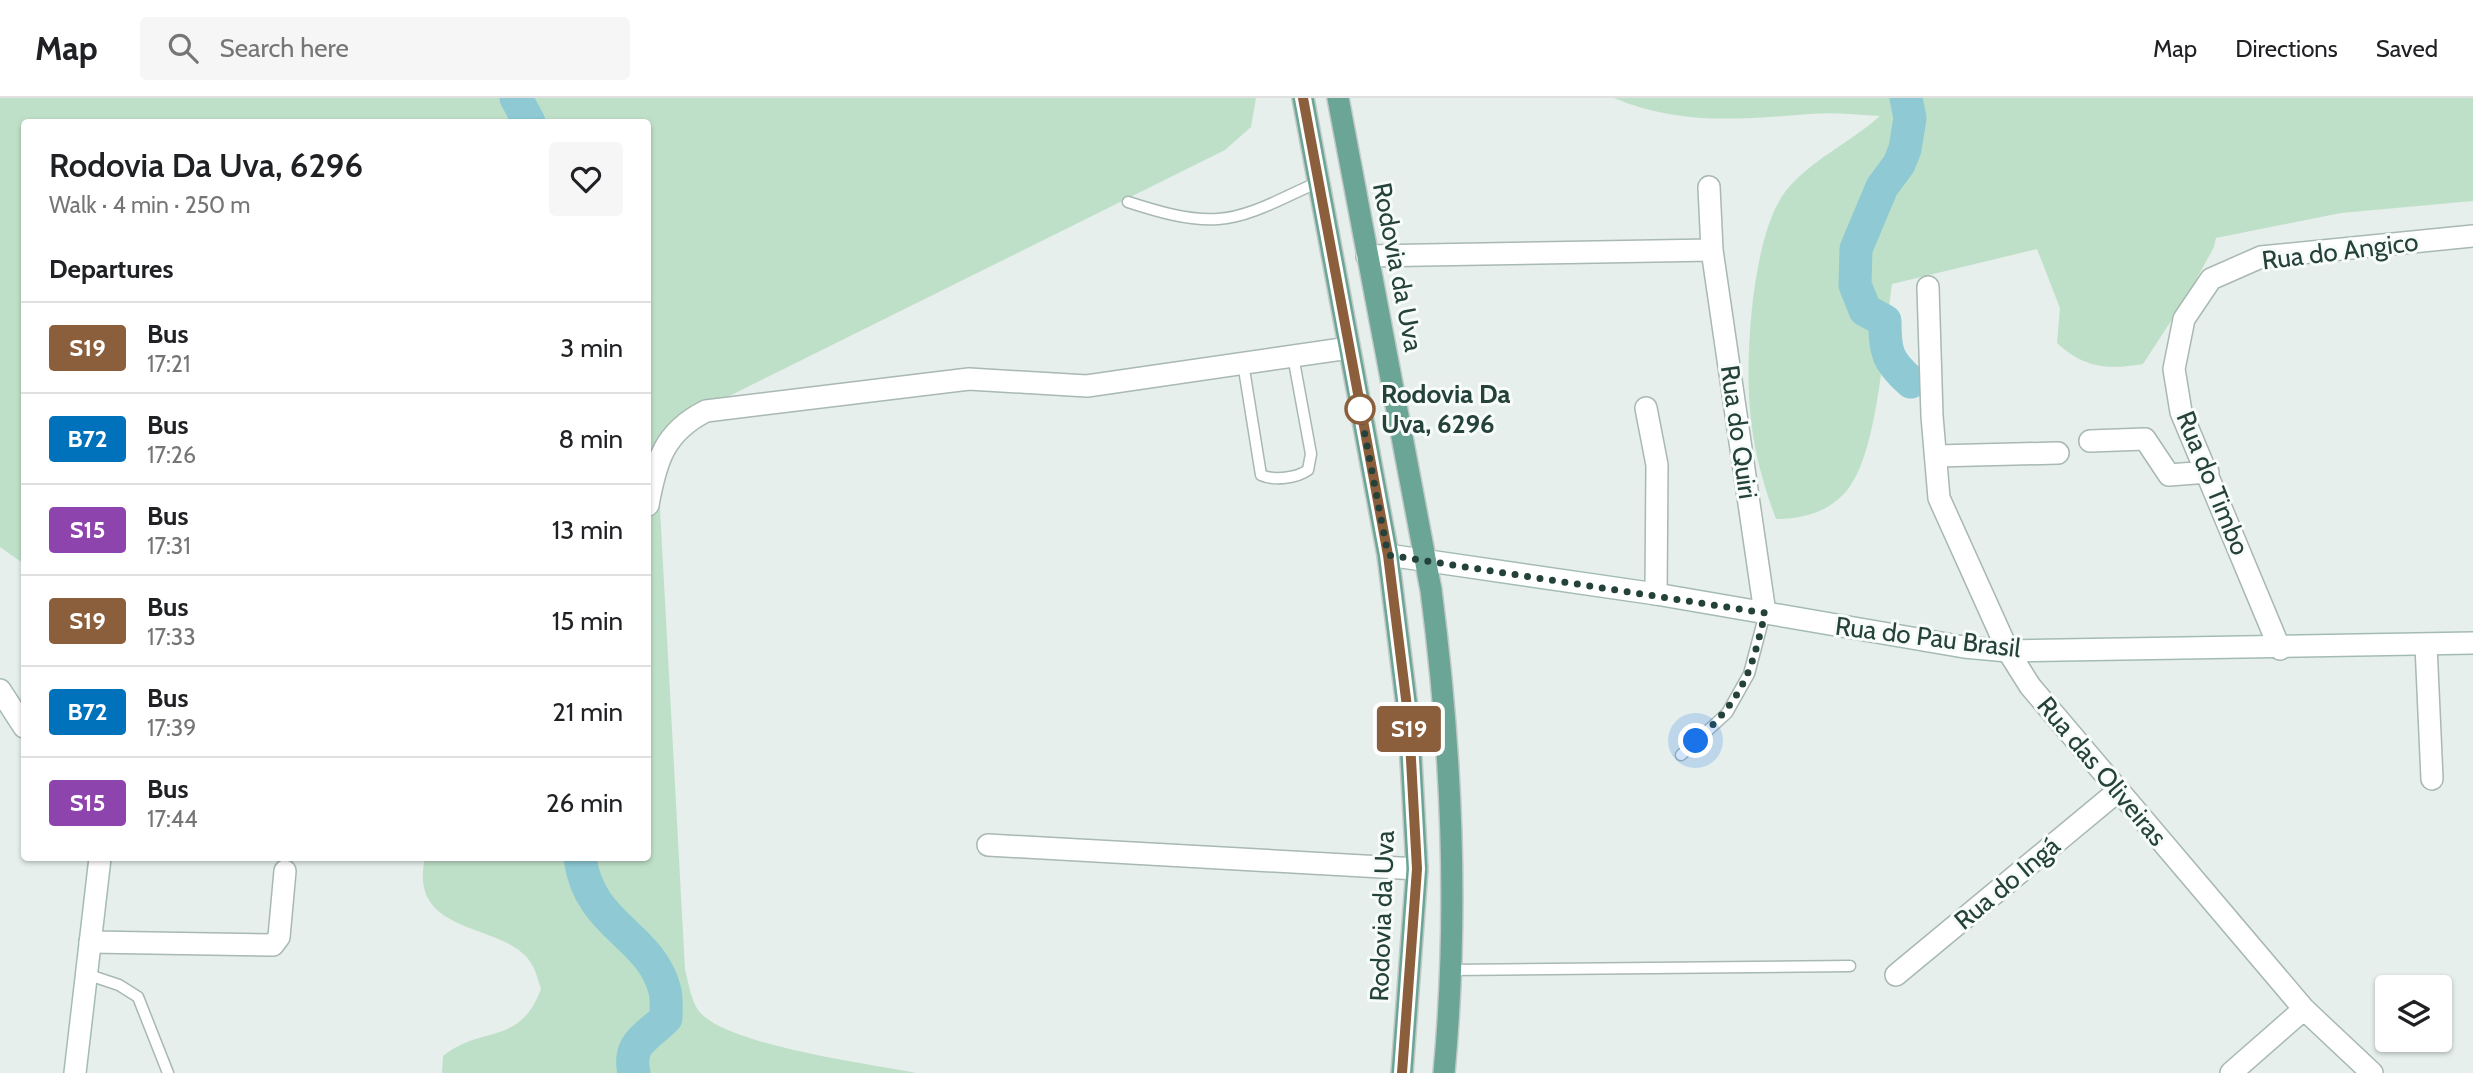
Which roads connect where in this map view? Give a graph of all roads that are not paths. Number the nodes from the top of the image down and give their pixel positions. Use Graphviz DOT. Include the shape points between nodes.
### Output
graph roads {
  1 [pos="1303,98"];
  2 [pos="1338,98"];
  3 [pos="1319,182"];
  4 [pos="1709,187"];
  5 [pos="1128,202"];
  6 [pos="2473,236"];
  7 [pos="1713,250"];
  8 [pos="1367,256"];
  9 [pos="2211,279"];
  10 [pos="1928,287"];
  11 [pos="1349,348"];
  12 [pos="1293,356"];
  13 [pos="1243,363"];
  14 [pos="1646,408"];
  15 [pos="2090,441"];
  16 [pos="2058,453"];
  17 [pos="1936,456"];
  18 [pos="2208,472"];
  19 [pos="651,493"];
  20 [pos="1388,555"];
  21 [pos="1423,559"];
  22 [pos="1656,594"];
  23 [pos="1765,613"];
  24 [pos="2473,643"];
  25 [pos="2426,645"];
  26 [pos="2280,649"];
  27 [pos="2008,651"];
  28 [pos="0,690"];
  29 [pos="21,722"];
  30 [pos="1681,755"];
  31 [pos="2432,779"];
  32 [pos="2118,791"];
  33 [pos="988,845"];
  34 [pos="100,861"];
  35 [pos="1417,869"];
  36 [pos="285,871"];
  37 [pos="90,942"];
  38 [pos="1850,966"];
  39 [pos="1451,970"];
  40 [pos="86,974"];
  41 [pos="1896,975"];
  42 [pos="2304,1009"];
  43 [pos="75,1073"];
  44 [pos="169,1073"];
  45 [pos="1402,1073"];
  46 [pos="1444,1073"];
  47 [pos="2231,1073"];
  48 [pos="2372,1073"];
  1 -- 3 [label="main road, Rodovia da Uva"];
  2 -- 8 [label="main road, Rodovia da Uva"];
  3 -- 5 [label="lane" via="1247,214 1217,219 1167,214"];
  3 -- 11 [label="main road, Rodovia da Uva"];
  4 -- 7 [label="street, Rua do Quiri"];
  6 -- 9 [label="street, Rua do Angico" via="2261,257"];
  7 -- 8 [label="street"];
  7 -- 23 [label="street, Rua do Quiri"];
  8 -- 21 [label="main road, Rodovia da Uva"];
  9 -- 18 [label="street, Rua do Timbo" via="2184,319 2174,369 2181,412"];
  10 -- 17 [label="street, Rua das Oliveiras"];
  11 -- 12 [label="street"];
  11 -- 20 [label="main road, Rodovia da Uva"];
  12 -- 13 [label="street"];
  12 -- 13 [label="lane" via="1311,454 1308,470 1301,475 1261,475"];
  13 -- 19 [label="street" via="1087,386 969,379 706,411 685,421 663,447"];
  14 -- 22 [label="street" via="1657,466"];
  15 -- 18 [label="street" via="2145,439 2169,475"];
  16 -- 17 [label="street"];
  17 -- 27 [label="street, Rua das Oliveiras" via="1939,498"];
  18 -- 26 [label="street, Rua do Timbo"];
  20 -- 21 [label="street, Rua do Pau Brasil"];
  20 -- 35 [label="main road, Rodovia da Uva" via="1409,723"];
  21 -- 22 [label="street, Rua do Pau Brasil"];
  21 -- 39 [label="main road, Rodovia da Uva" via="1441,669 1450,782"];
  22 -- 23 [label="street, Rua do Pau Brasil"];
  23 -- 27 [label="street, Rua do Pau Brasil"];
  23 -- 30 [label="lane" via="1749,674 1727,713"];
  24 -- 25 [label="street, Rua do Pau Brasil"];
  25 -- 26 [label="street, Rua do Pau Brasil"];
  25 -- 31 [label="street"];
  26 -- 27 [label="street, Rua do Pau Brasil"];
  27 -- 32 [label="street, Rua das Oliveiras" via="2030,686"];
  28 -- 29 [label="street"];
  32 -- 41 [label="street, Rua do Ingá"];
  32 -- 42 [label="street, Rua das Oliveiras"];
  33 -- 35 [label="street"];
  34 -- 37 [label="street"];
  35 -- 45 [label="main road, Rodovia da Uva"];
  36 -- 37 [label="street" via="279,937 273,945"];
  37 -- 40 [label="street"];
  38 -- 39 [label="lane"];
  39 -- 46 [label="main road, Rodovia da Uva"];
  40 -- 43 [label="street"];
  40 -- 44 [label="lane" via="138,997"];
  42 -- 47 [label="street"];
  42 -- 48 [label="street, Rua das Oliveiras"];
}
